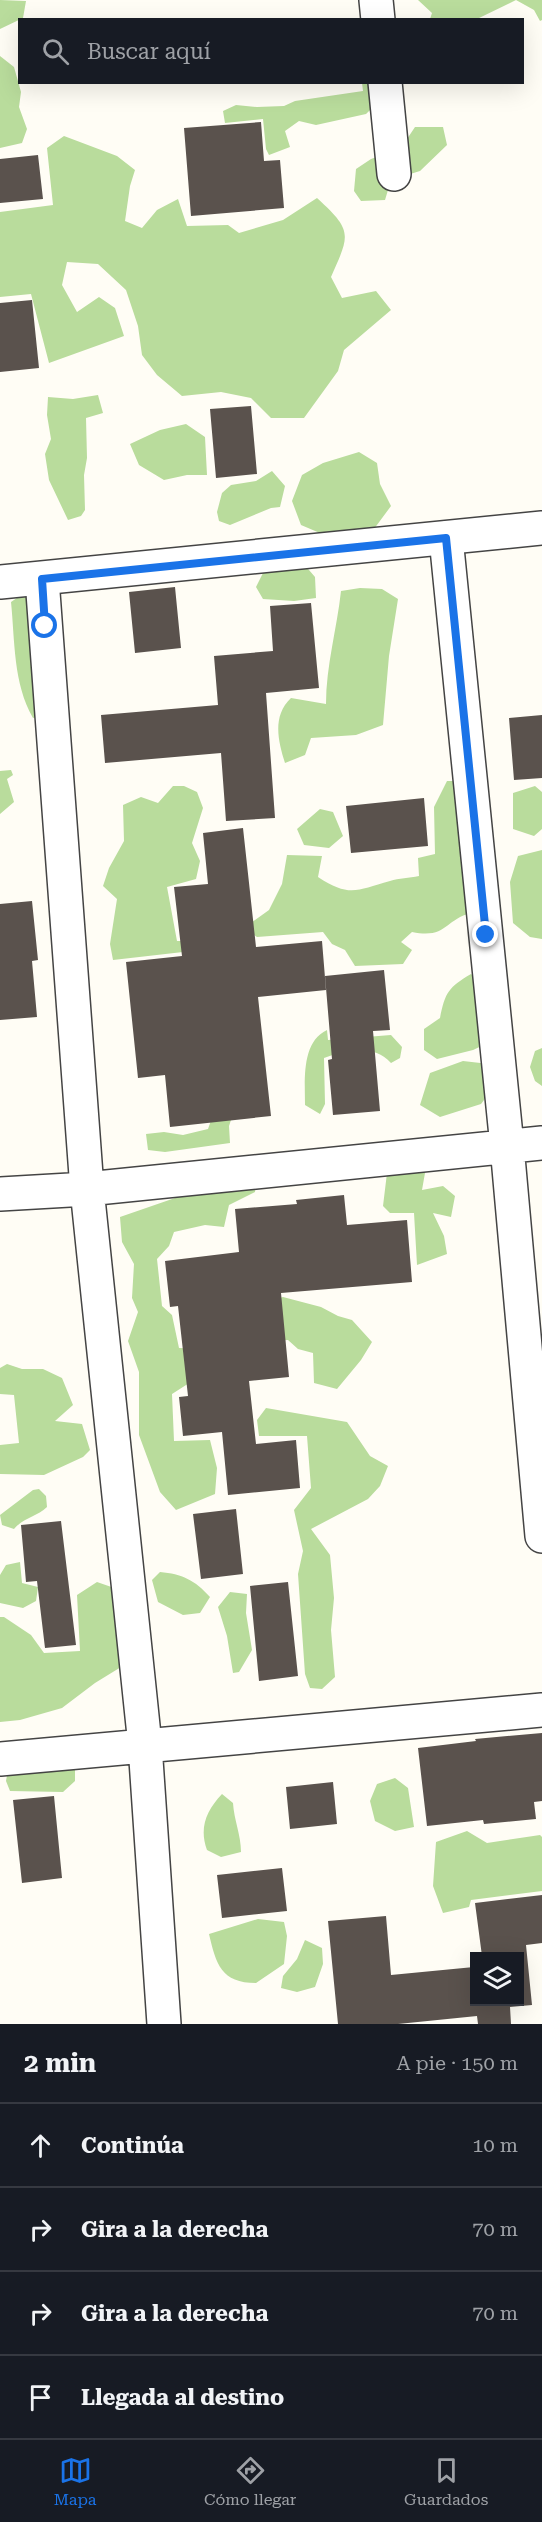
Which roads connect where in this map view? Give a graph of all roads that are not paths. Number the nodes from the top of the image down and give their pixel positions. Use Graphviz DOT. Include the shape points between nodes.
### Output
graph roads {
  1 [pos="376,0"];
  2 [pos="378,18"];
  3 [pos="385,84"];
  4 [pos="394,174"];
  5 [pos="542,528"];
  6 [pos="446,538"];
  7 [pos="42,579"];
  8 [pos="0,582"];
  9 [pos="542,1143"];
  10 [pos="507,1146"];
  11 [pos="87,1188"];
  12 [pos="0,1194"];
  13 [pos="542,1536"];
  14 [pos="542,1710"];
  15 [pos="145,1745"];
  16 [pos="0,1759"];
  17 [pos="164,2024"];
  1 -- 2 [label="street"];
  3 -- 4 [label="street"];
  5 -- 6 [label="street"];
  6 -- 7 [label="street"];
  6 -- 10 [label="street"];
  7 -- 8 [label="street"];
  7 -- 11 [label="street"];
  9 -- 10 [label="street"];
  10 -- 11 [label="street"];
  10 -- 13 [label="street"];
  11 -- 12 [label="street"];
  11 -- 15 [label="street"];
  14 -- 15 [label="street"];
  15 -- 16 [label="street"];
  15 -- 17 [label="street"];
}
